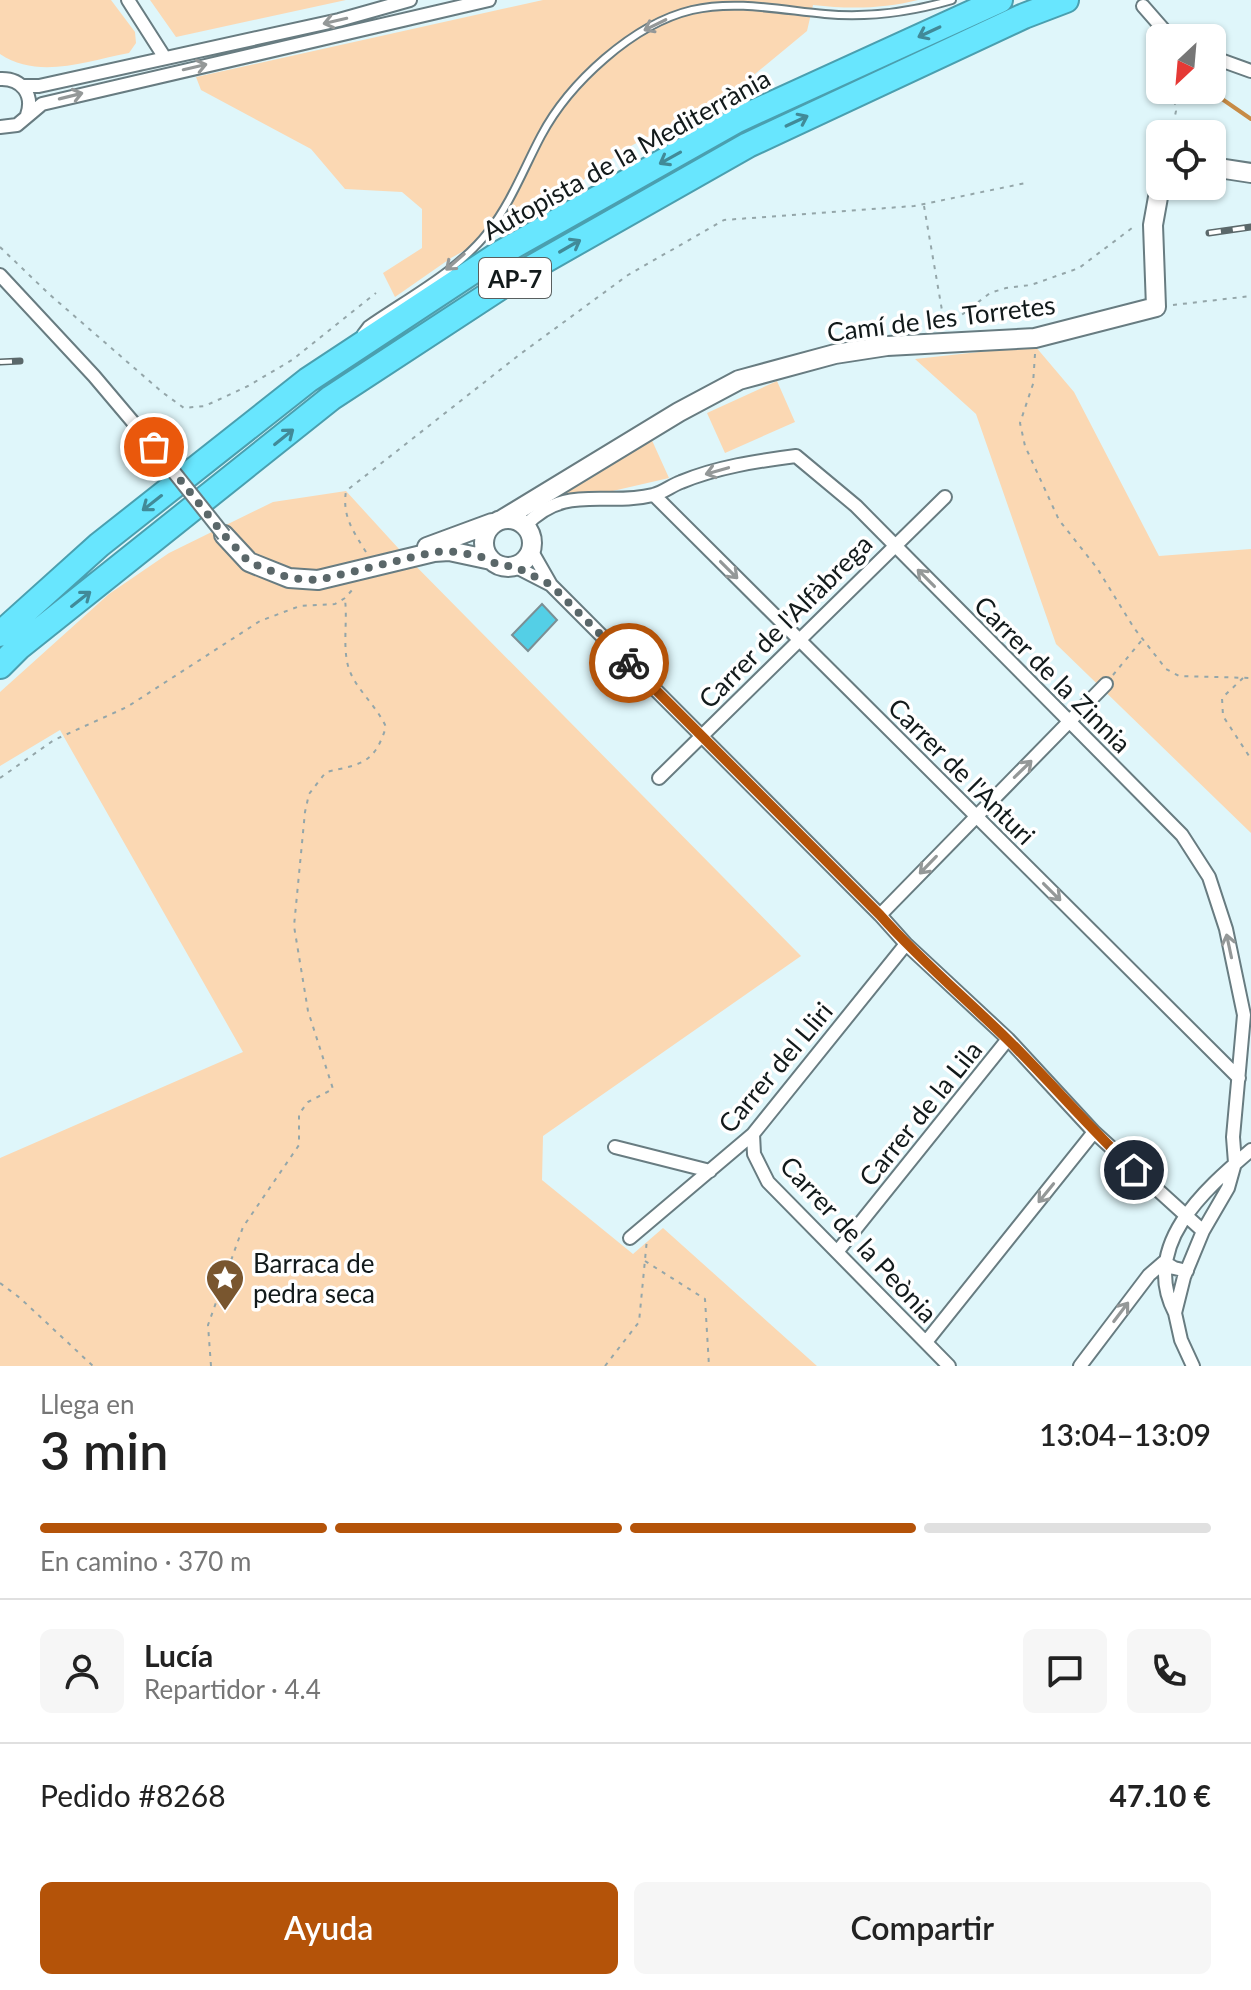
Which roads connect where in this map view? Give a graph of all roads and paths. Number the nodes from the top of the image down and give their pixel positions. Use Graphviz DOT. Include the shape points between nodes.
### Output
graph roads {
  1 [pos="128,0"];
  2 [pos="410,0"];
  3 [pos="489,0"];
  4 [pos="952,0"];
  5 [pos="1000,0"];
  6 [pos="1066,0"];
  7 [pos="1143,6"];
  8 [pos="1159,24"];
  9 [pos="165,58"];
  10 [pos="1226,62"];
  11 [pos="1251,71"];
  12 [pos="0,79"];
  13 [pos="23,86"];
  14 [pos="27,115"];
  15 [pos="0,127"];
  16 [pos="1226,169"];
  17 [pos="1251,173"];
  18 [pos="1026,183"];
  19 [pos="1157,200"];
  20 [pos="924,204"];
  21 [pos="1153,225"];
  22 [pos="0,247"];
  23 [pos="0,275"];
  24 [pos="376,293"];
  25 [pos="1251,296"];
  26 [pos="1156,307"];
  27 [pos="1035,338"];
  28 [pos="339,360"];
  29 [pos="654,495"];
  30 [pos="945,497"];
  31 [pos="498,521"];
  32 [pos="525,526"];
  33 [pos="224,535"];
  34 [pos="893,545"];
  35 [pos="531,550"];
  36 [pos="491,560"];
  37 [pos="391,563"];
  38 [pos="514,566"];
  39 [pos="368,569"];
  40 [pos="551,585"];
  41 [pos="0,634"];
  42 [pos="799,639"];
  43 [pos="1142,639"];
  44 [pos="0,666"];
  45 [pos="1244,677"];
  46 [pos="1251,678"];
  47 [pos="1107,682"];
  48 [pos="1071,723"];
  49 [pos="701,736"];
  50 [pos="1251,759"];
  51 [pos="0,778"];
  52 [pos="659,778"];
  53 [pos="975,816"];
  54 [pos="880,915"];
  55 [pos="906,944"];
  56 [pos="1008,1039"];
  57 [pos="1241,1045"];
  58 [pos="1219,1058"];
  59 [pos="1239,1078"];
  60 [pos="1094,1132"];
  61 [pos="753,1134"];
  62 [pos="615,1147"];
  63 [pos="1251,1150"];
  64 [pos="1235,1163"];
  65 [pos="710,1171"];
  66 [pos="1184,1216"];
  67 [pos="649,1222"];
  68 [pos="1203,1231"];
  69 [pos="630,1238"];
  70 [pos="837,1252"];
  71 [pos="645,1261"];
  72 [pos="1164,1262"];
  73 [pos="1187,1271"];
  74 [pos="0,1283"];
  75 [pos="1175,1313"];
  76 [pos="926,1342"];
  77 [pos="93,1366"];
  78 [pos="211,1366"];
  79 [pos="605,1366"];
  80 [pos="709,1366"];
  81 [pos="949,1366"];
  82 [pos="1080,1366"];
  83 [pos="1193,1366"];
  1 -- 9 [label="street"];
  2 -- 9 [label="street, one-way"];
  14 -- 3 [label="street, one-way" via="42,104 119,84"];
  4 -- 28 [label="lane, one-way" via="868,15 723,6 652,24 583,80 567,100 542,133 488,233 441,275 367,325"];
  5 -- 28 [label="highway, Autopista de la Mediterrània / AP-7, one-way" via="737,120 499,254"];
  44 -- 6 [label="highway, Autopista de la Mediterrània / AP-7, one-way" via="331,398 519,275 748,145"];
  7 -- 8 [label="street"];
  9 -- 13 [label="street"];
  10 -- 11 [label="street"];
  12 -- 13 [label="street"];
  13 -- 14 [label="street" via="30,100"];
  14 -- 15 [label="street" via="17,125"];
  16 -- 17 [label="street"];
  18 -- 20 [label="path"];
  19 -- 21 [label="street"];
  20 -- 21 [label="path" via="944,323 990,293 1079,268 1136,225"];
  20 -- 39 [label="path" via="724,220 628,275 346,491 343,507 366,552"];
  21 -- 26 [label="street"];
  22 -- 24 [label="path" via="184,408 205,406 248,386"];
  23 -- 33 [label="street, Camí de les Torretes, bridge" via="94,376"];
  25 -- 26 [label="path"];
  26 -- 27 [label="street, Camí de les Torretes"];
  27 -- 31 [label="street, Camí de les Torretes" via="887,346 739,380"];
  27 -- 43 [label="path" via="1033,384 1020,423 1025,446 1059,520"];
  28 -- 41 [label="highway, Autopista de la Mediterrània / AP-7, one-way" via="99,545"];
  29 -- 32 [label="street, Carrer de la Zinnia" via="550,505"];
  34 -- 29 [label="street, Carrer de la Zinnia, one-way" via="796,456 744,463"];
  29 -- 42 [label="street, Carrer de l'Anturi, one-way"];
  30 -- 34 [label="street, Carrer de l'Alfàbrega"];
  31 -- 32 [label="street" via="515,519"];
  31 -- 36 [label="street" via="484,537"];
  31 -- 37 [label="street, Camí de les Torretes"];
  32 -- 35 [label="street"];
  33 -- 39 [label="street, Camí de les Torretes" via="249,562 289,578 318,580"];
  34 -- 42 [label="street, Carrer de l'Alfàbrega"];
  48 -- 34 [label="street, Carrer de la Zinnia, one-way"];
  35 -- 38 [label="street"];
  35 -- 40 [label="street"];
  36 -- 37 [label="street, Camí de les Torretes" via="449,551"];
  36 -- 38 [label="street"];
  37 -- 39 [label="street, Camí de les Torretes"];
  38 -- 40 [label="street"];
  40 -- 49 [label="street"];
  42 -- 49 [label="street, Carrer de l'Alfàbrega"];
  42 -- 53 [label="street, Carrer de l'Anturi"];
  43 -- 45 [label="path" via="1166,669 1179,676"];
  43 -- 47 [label="path"];
  45 -- 46 [label="path"];
  45 -- 50 [label="path" via="1222,698 1223,716"];
  47 -- 48 [label="street"];
  53 -- 48 [label="street, one-way"];
  57 -- 48 [label="street, Carrer de la Zinnia, one-way" via="1244,1015 1209,877 1182,835"];
  49 -- 52 [label="street, Carrer de l'Alfàbrega"];
  49 -- 54 [label="street"];
  51 -- 78 [label="path" via="54,740 127,707 260,621 300,606 335,604 345,598 350,673 386,727 378,750 364,764 326,772 309,794 305,812 294,926 308,1011 333,1089 308,1102 299,1114 299,1145 243,1227 208,1325"];
  53 -- 54 [label="street, one-way"];
  53 -- 58 [label="street, Carrer de l'Anturi, one-way"];
  54 -- 55 [label="street"];
  55 -- 56 [label="street"];
  55 -- 61 [label="street, Carrer del Lliri"];
  56 -- 60 [label="street"];
  56 -- 70 [label="street, Carrer de la Lila"];
  57 -- 58 [label="street"];
  57 -- 59 [label="street, Carrer de la Zinnia"];
  58 -- 59 [label="street, Carrer de l'Anturi"];
  59 -- 64 [label="street, Carrer de la Zinnia"];
  60 -- 66 [label="street"];
  60 -- 76 [label="street, one-way"];
  61 -- 65 [label="street, Carrer del Lliri"];
  61 -- 70 [label="street, Carrer de la Peònia" via="754,1154 768,1182"];
  62 -- 65 [label="street"];
  63 -- 64 [label="street"];
  64 -- 66 [label="street"];
  64 -- 68 [label="street, Carrer de la Zinnia" via="1228,1188"];
  65 -- 67 [label="street, Carrer del Lliri"];
  66 -- 68 [label="street"];
  66 -- 72 [label="street"];
  67 -- 69 [label="street, Carrer del Lliri"];
  67 -- 71 [label="path"];
  68 -- 73 [label="street, Carrer de la Zinnia"];
  70 -- 76 [label="street, Carrer de la Peònia"];
  71 -- 79 [label="path" via="639,1322"];
  71 -- 80 [label="path" via="705,1299"];
  72 -- 73 [label="street"];
  72 -- 75 [label="street"];
  82 -- 72 [label="street, one-way"];
  73 -- 75 [label="street, Carrer de la Zinnia"];
  74 -- 77 [label="path"];
  75 -- 83 [label="street"];
  76 -- 81 [label="street, Carrer de la Peònia"];
}
